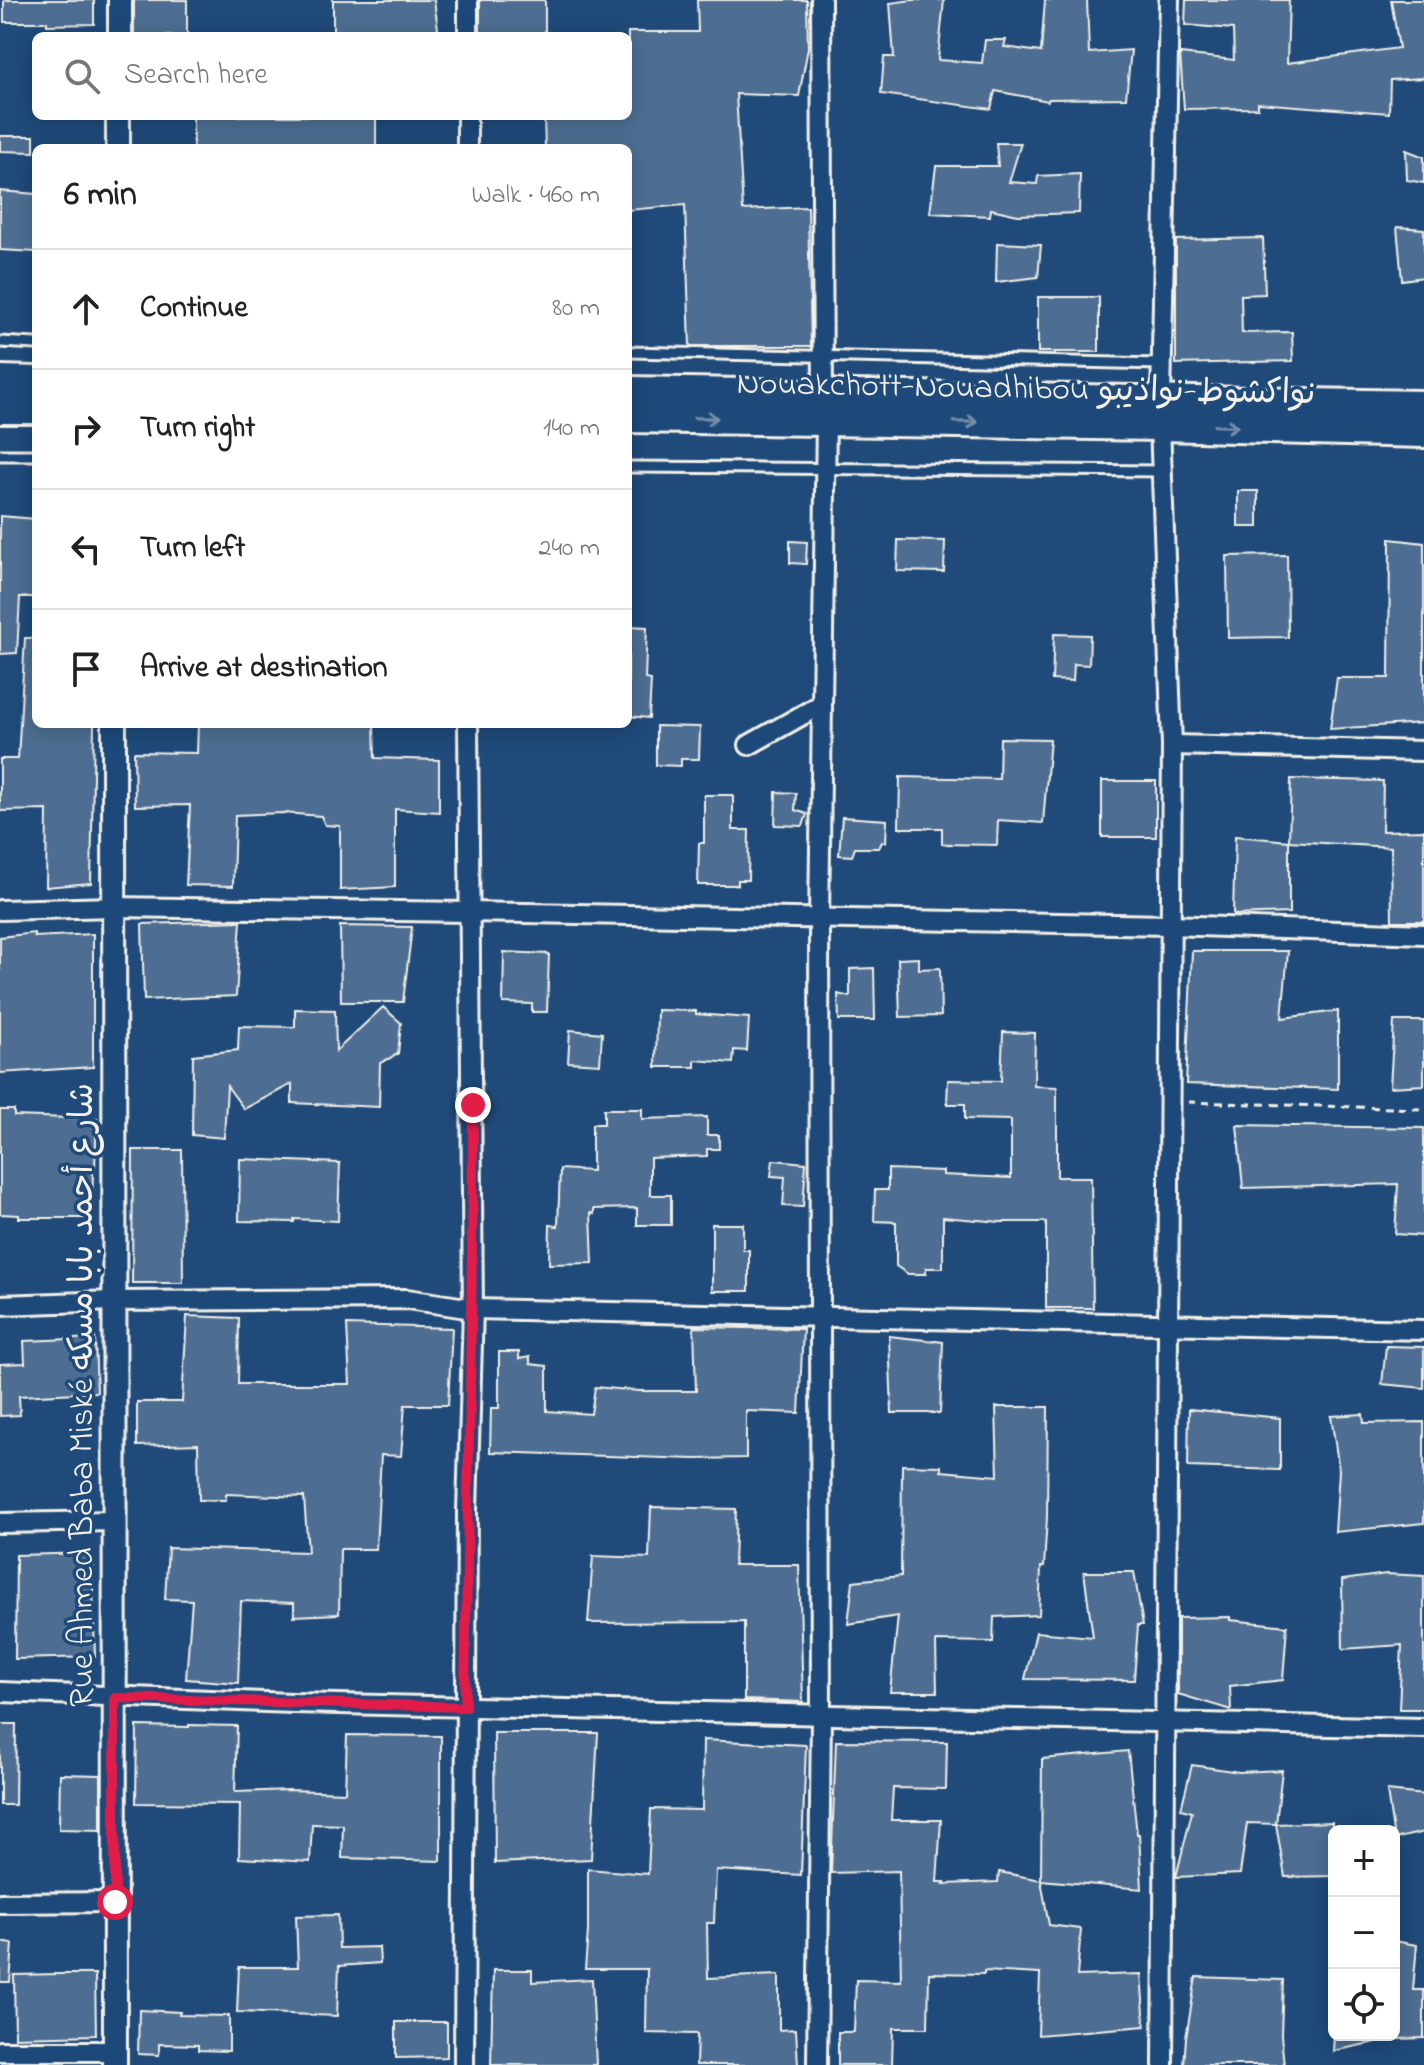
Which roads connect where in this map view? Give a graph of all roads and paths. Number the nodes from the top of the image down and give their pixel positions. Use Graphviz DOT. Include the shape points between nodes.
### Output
graph roads {
  1 [pos="120,0"];
  2 [pos="468,0"];
  3 [pos="821,0"];
  4 [pos="1169,0"];
  5 [pos="120,32"];
  6 [pos="468,32"];
  7 [pos="118,120"];
  8 [pos="467,120"];
  9 [pos="118,144"];
  10 [pos="467,144"];
  11 [pos="0,342"];
  12 [pos="32,344"];
  13 [pos="632,352"];
  14 [pos="823,358"];
  15 [pos="1161,364"];
  16 [pos="0,381"];
  17 [pos="32,382"];
  18 [pos="632,392"];
  19 [pos="1424,406"];
  20 [pos="0,408"];
  21 [pos="32,408"];
  22 [pos="825,408"];
  23 [pos="1160,413"];
  24 [pos="632,417"];
  25 [pos="1424,432"];
  26 [pos="0,455"];
  27 [pos="32,455"];
  28 [pos="632,467"];
  29 [pos="826,467"];
  30 [pos="1163,471"];
  31 [pos="822,704"];
  32 [pos="114,728"];
  33 [pos="468,728"];
  34 [pos="749,745"];
  35 [pos="1172,745"];
  36 [pos="1424,751"];
  37 [pos="114,907"];
  38 [pos="0,910"];
  39 [pos="468,912"];
  40 [pos="819,920"];
  41 [pos="1170,925"];
  42 [pos="1424,934"];
  43 [pos="1168,1101"];
  44 [pos="1424,1109"];
  45 [pos="114,1301"];
  46 [pos="0,1305"];
  47 [pos="473,1309"];
  48 [pos="819,1317"];
  49 [pos="1167,1324"];
  50 [pos="1424,1330"];
  51 [pos="115,1521"];
  52 [pos="0,1523"];
  53 [pos="0,1692"];
  54 [pos="115,1698"];
  55 [pos="465,1707"];
  56 [pos="821,1716"];
  57 [pos="1163,1724"];
  58 [pos="1424,1728"];
  59 [pos="115,1902"];
  60 [pos="0,1903"];
  61 [pos="0,2051"];
  62 [pos="115,2058"];
  63 [pos="464,2065"];
  64 [pos="817,2065"];
  65 [pos="1163,2065"];
  1 -- 5 [label="street"];
  2 -- 6 [label="street"];
  3 -- 14 [label="street"];
  4 -- 15 [label="street"];
  7 -- 9 [label="street"];
  8 -- 10 [label="street"];
  11 -- 12 [label="lane"];
  13 -- 14 [label="lane"];
  14 -- 15 [label="lane"];
  14 -- 22 [label="street"];
  15 -- 23 [label="street"];
  16 -- 17 [label="highway"];
  18 -- 22 [label="highway, Nouakchott-Nouadhibou نواكشوط-نواذيبو"];
  19 -- 23 [label="highway, Nouakchott-Nouadhibou نواكشوط-نواذيبو"];
  20 -- 21 [label="highway"];
  22 -- 23 [label="highway, Nouakchott-Nouadhibou نواكشوط-نواذيبو"];
  24 -- 22 [label="highway, Nouakchott-Nouadhibou نواكشوط-نواذيبو, one-way"];
  22 -- 29 [label="street"];
  23 -- 25 [label="highway, Nouakchott-Nouadhibou نواكشوط-نواذيبو, one-way"];
  23 -- 30 [label="street"];
  26 -- 27 [label="lane"];
  28 -- 29 [label="lane"];
  29 -- 30 [label="lane"];
  29 -- 31 [label="street"];
  30 -- 35 [label="street"];
  31 -- 34 [label="street"];
  31 -- 40 [label="street"];
  32 -- 37 [label="street, Rue Ahmed Baba Miské شارع أحمد بابا مسكه"];
  33 -- 39 [label="street"];
  35 -- 36 [label="street"];
  35 -- 41 [label="street"];
  37 -- 38 [label="street"];
  37 -- 39 [label="street"];
  37 -- 45 [label="street, Rue Ahmed Baba Miské شارع أحمد بابا مسكه"];
  39 -- 40 [label="street"];
  39 -- 47 [label="street"];
  40 -- 41 [label="street"];
  40 -- 48 [label="street"];
  41 -- 42 [label="street"];
  41 -- 43 [label="street"];
  43 -- 44 [label="path"];
  43 -- 49 [label="street"];
  45 -- 46 [label="street"];
  45 -- 47 [label="street" via="407,1299"];
  45 -- 51 [label="street, Rue Ahmed Baba Miské شارع أحمد بابا مسكه"];
  47 -- 48 [label="street"];
  47 -- 55 [label="street"];
  48 -- 49 [label="street"];
  48 -- 56 [label="street"];
  49 -- 50 [label="street"];
  49 -- 57 [label="street"];
  51 -- 52 [label="street"];
  51 -- 54 [label="street, Rue Ahmed Baba Miské شارع أحمد بابا مسكه"];
  53 -- 54 [label="street"];
  54 -- 55 [label="street"];
  54 -- 59 [label="street, Rue Ahmed Baba Miské شارع أحمد بابا مسكه"];
  55 -- 56 [label="street"];
  55 -- 63 [label="street"];
  56 -- 57 [label="street"];
  56 -- 64 [label="street"];
  57 -- 58 [label="street"];
  57 -- 65 [label="street"];
  59 -- 60 [label="street"];
  59 -- 62 [label="street, Rue Ahmed Baba Miské شارع أحمد بابا مسكه"];
  61 -- 62 [label="street"];
}
